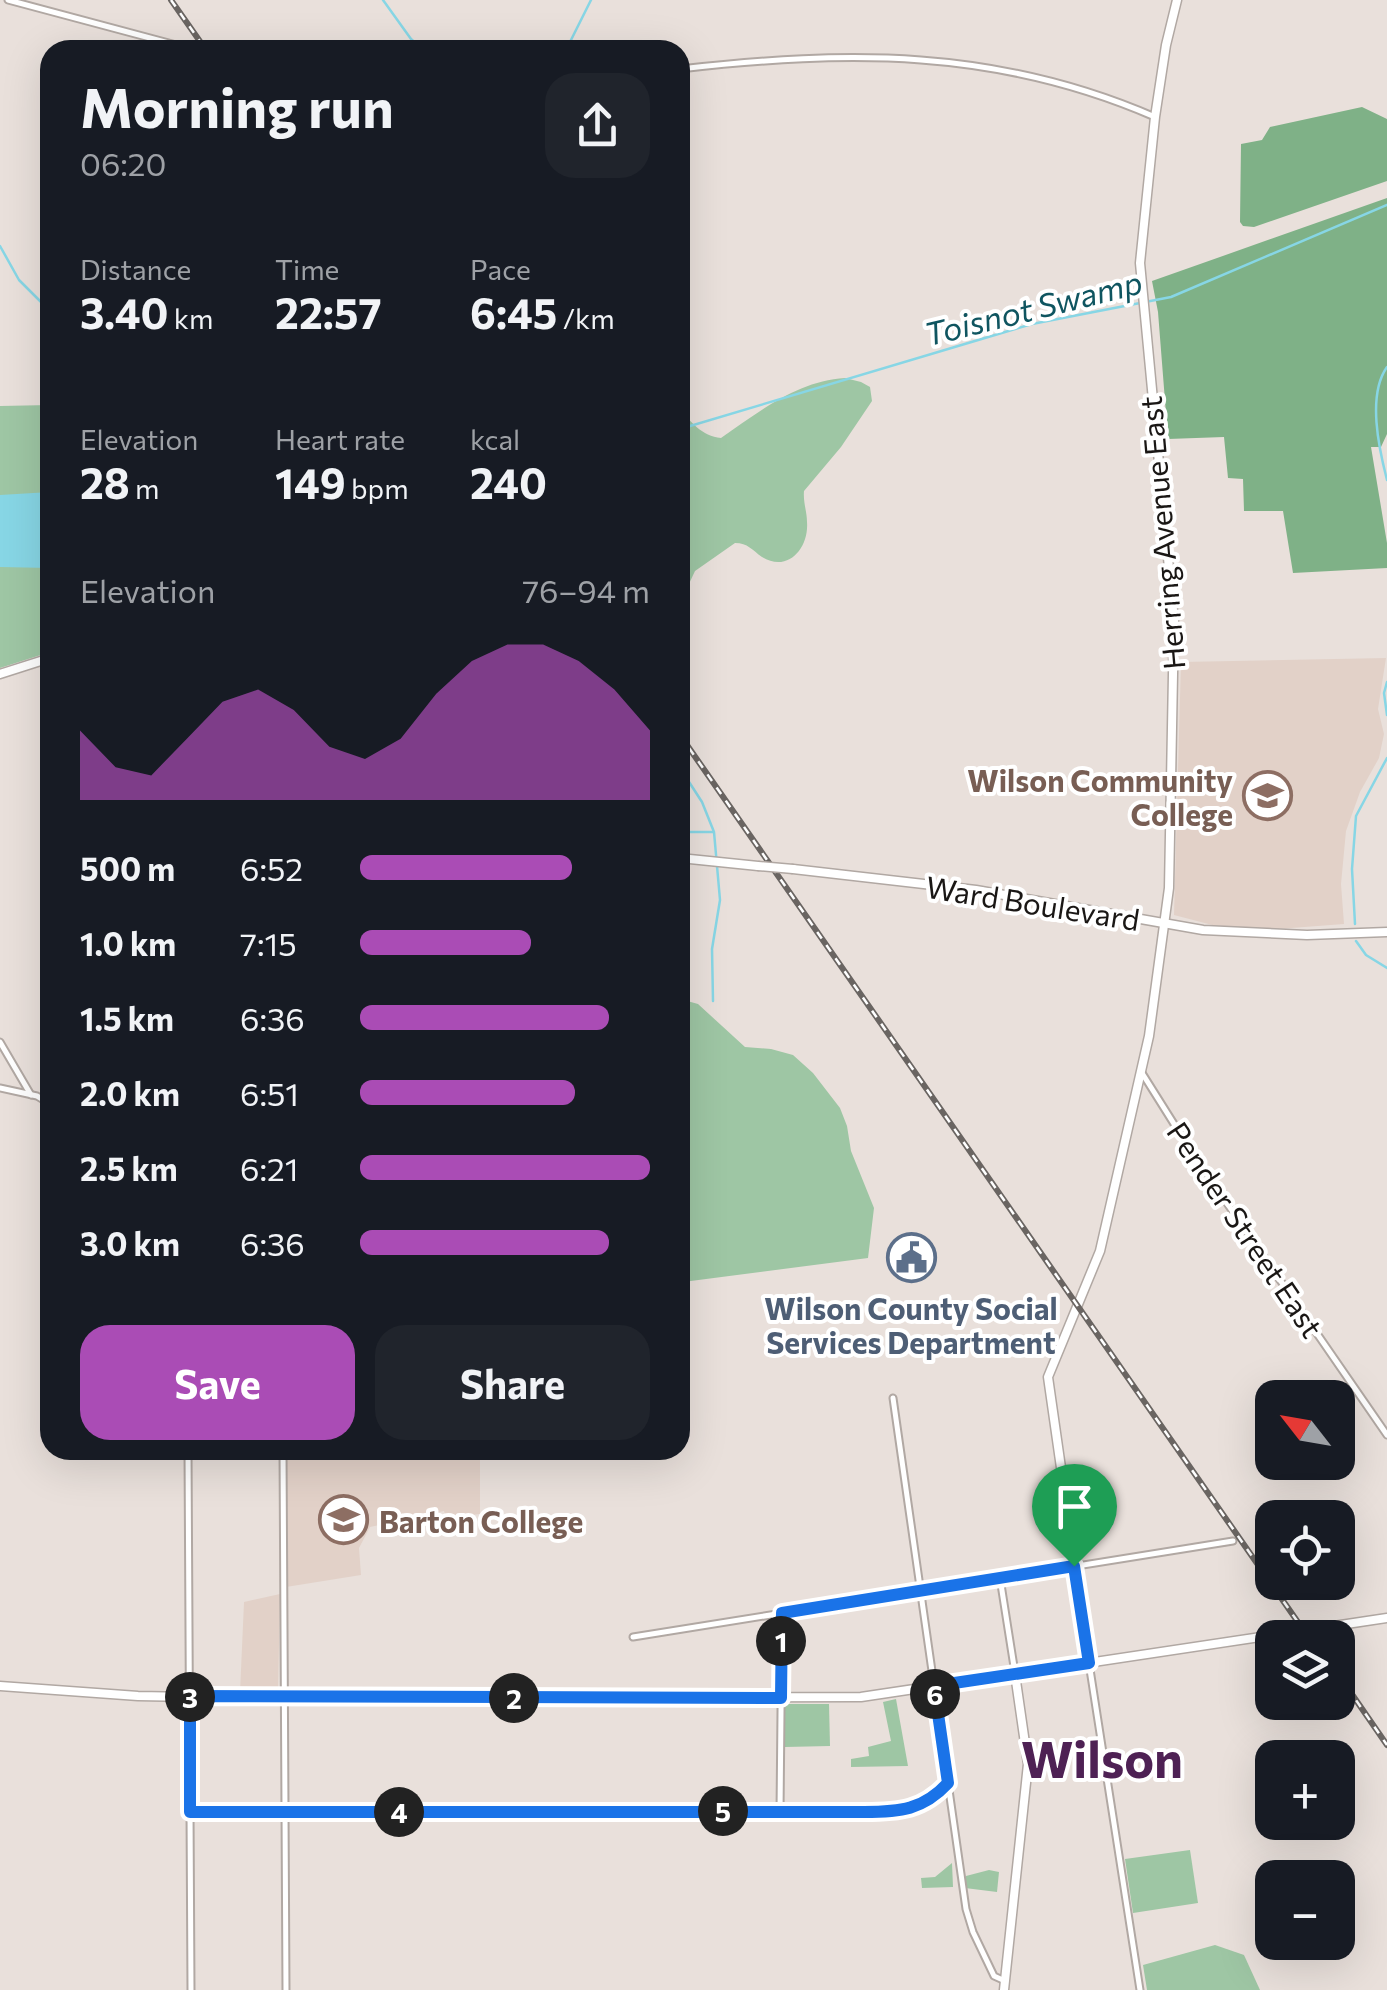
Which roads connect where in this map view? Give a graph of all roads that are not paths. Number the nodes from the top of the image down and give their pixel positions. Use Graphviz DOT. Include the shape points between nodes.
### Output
graph roads {
  1 [pos="8,0"];
  2 [pos="1178,0"];
  3 [pos="158,40"];
  4 [pos="690,68"];
  5 [pos="1154,117"];
  6 [pos="40,661"];
  7 [pos="0,674"];
  8 [pos="690,859"];
  9 [pos="1165,924"];
  10 [pos="1387,932"];
  11 [pos="0,1042"];
  12 [pos="1142,1071"];
  13 [pos="0,1088"];
  14 [pos="32,1095"];
  15 [pos="40,1099"];
  16 [pos="893,1398"];
  17 [pos="1387,1435"];
  18 [pos="188,1460"];
  19 [pos="283,1460"];
  20 [pos="1233,1541"];
  21 [pos="1074,1566"];
  22 [pos="1000,1578"];
  23 [pos="921,1590"];
  24 [pos="782,1613"];
  25 [pos="1387,1618"];
  26 [pos="633,1637"];
  27 [pos="1089,1663"];
  28 [pos="1015,1674"];
  29 [pos="0,1686"];
  30 [pos="934,1686"];
  31 [pos="190,1696"];
  32 [pos="282,1698"];
  33 [pos="781,1698"];
  34 [pos="948,1783"];
  35 [pos="284,1811"];
  36 [pos="190,1812"];
  37 [pos="780,1812"];
  38 [pos="989,1966"];
  39 [pos="1006,1970"];
  40 [pos="1005,1986"];
  41 [pos="191,1990"];
  42 [pos="286,1990"];
  43 [pos="1140,1990"];
  1 -- 3 [label="street"];
  2 -- 5 [label="main road, Herring Avenue East"];
  4 -- 5 [label="street" via="795,57 966,62 1090,91"];
  5 -- 9 [label="main road, Herring Avenue East" via="1140,285 1174,621"];
  6 -- 7 [label="main road"];
  8 -- 9 [label="main road, Ward Boulevard, bridge" via="976,890"];
  9 -- 10 [label="main road, Ward Boulevard" via="1248,934"];
  9 -- 12 [label="main road, Herring Avenue East"];
  11 -- 14 [label="street"];
  12 -- 17 [label="street, Pender Street East"];
  12 -- 21 [label="main road, Herring Avenue East" via="1100,1251 1048,1377"];
  13 -- 14 [label="street"];
  14 -- 15 [label="street"];
  16 -- 23 [label="street"];
  18 -- 31 [label="street"];
  19 -- 32 [label="street"];
  20 -- 21 [label="street"];
  21 -- 22 [label="street"];
  21 -- 27 [label="main road, Herring Avenue East"];
  22 -- 23 [label="street"];
  22 -- 28 [label="street"];
  23 -- 24 [label="street"];
  23 -- 30 [label="street"];
  24 -- 26 [label="street"];
  24 -- 33 [label="street"];
  25 -- 27 [label="main road"];
  27 -- 28 [label="main road"];
  27 -- 43 [label="street"];
  28 -- 30 [label="main road"];
  28 -- 39 [label="main road" via="1028,1764"];
  29 -- 31 [label="main road"];
  30 -- 33 [label="main road" via="861,1697"];
  30 -- 34 [label="street"];
  31 -- 32 [label="main road"];
  31 -- 36 [label="street"];
  32 -- 33 [label="main road"];
  32 -- 35 [label="street"];
  33 -- 37 [label="street"];
  34 -- 37 [label="street" via="905,1811"];
  34 -- 38 [label="street" via="966,1908"];
  35 -- 36 [label="street"];
  35 -- 37 [label="street"];
  35 -- 42 [label="street"];
  36 -- 41 [label="street"];
  38 -- 39 [label="street"];
  38 -- 40 [label="street"];
  39 -- 40 [label="main road"];
}
